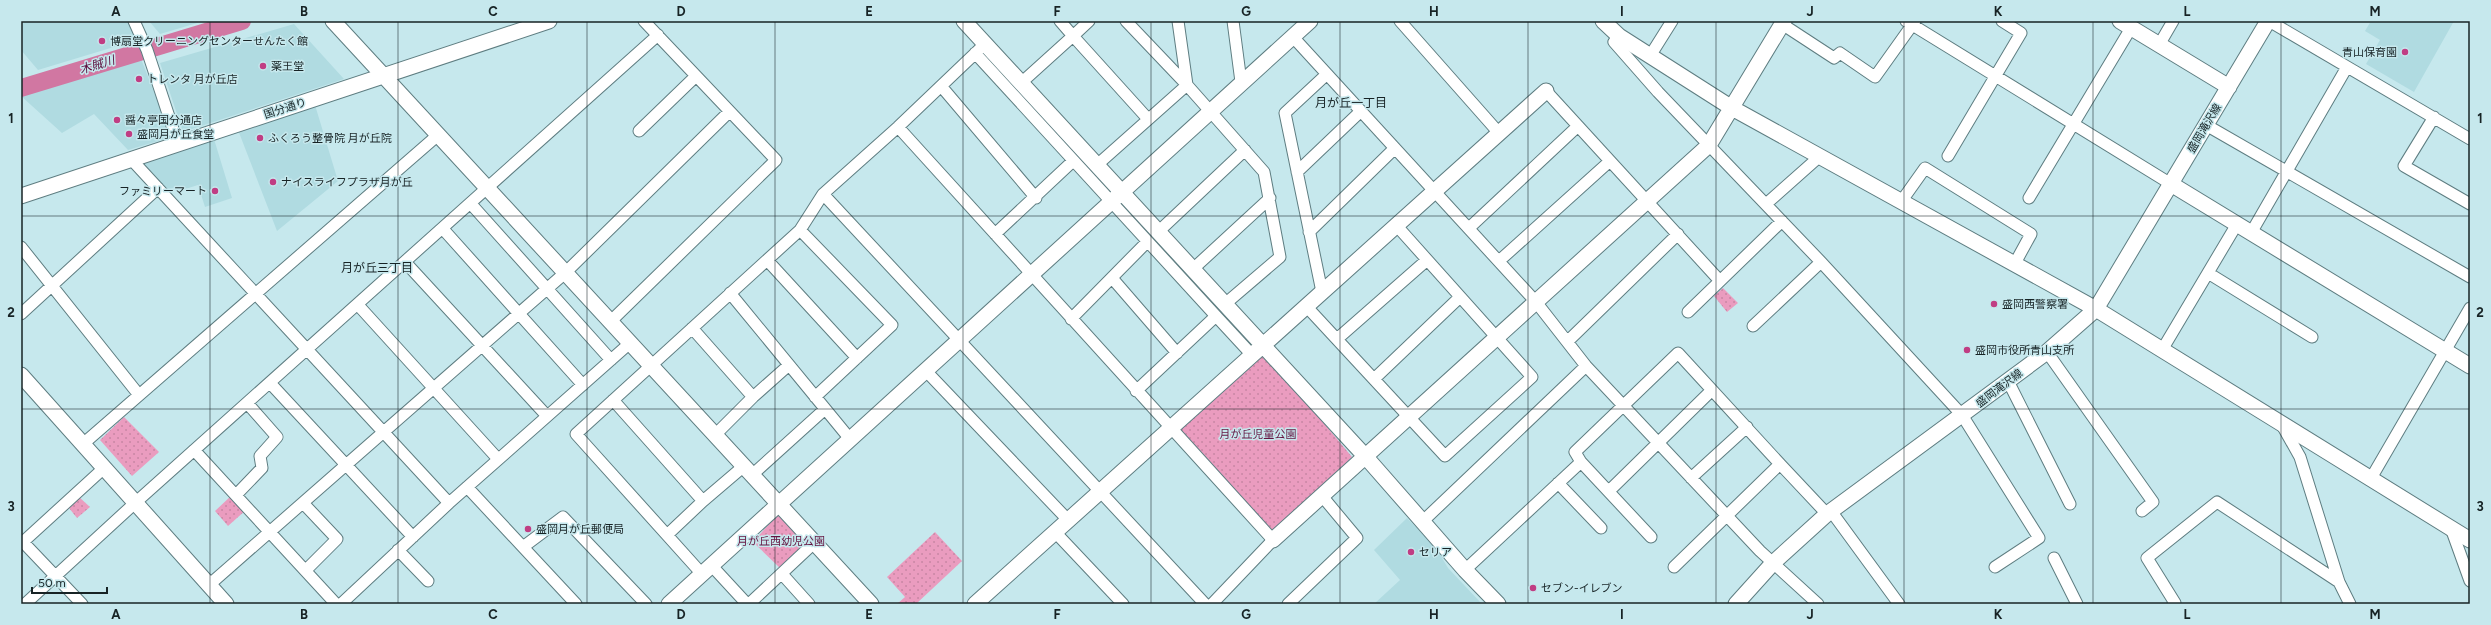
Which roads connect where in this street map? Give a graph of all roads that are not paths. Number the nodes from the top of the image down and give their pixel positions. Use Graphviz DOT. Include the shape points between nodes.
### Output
graph roads {
  1 [pos="134,21"];
  2 [pos="333,21"];
  3 [pos="549,21"];
  4 [pos="644,21"];
  5 [pos="964,21"];
  6 [pos="1060,21"];
  7 [pos="1089,21"];
  8 [pos="1126,21"];
  9 [pos="1178,21"];
  10 [pos="1232,21"];
  11 [pos="1310,21"];
  12 [pos="1400,21"];
  13 [pos="1603,21"];
  14 [pos="1672,21"];
  15 [pos="2002,21"];
  16 [pos="2173,21"];
  17 [pos="2269,21"];
  18 [pos="1911,22"];
  19 [pos="1783,23"];
  20 [pos="2126,24"];
  21 [pos="658,35"];
  22 [pos="1073,36"];
  23 [pos="1619,36"];
  24 [pos="1293,37"];
  25 [pos="2159,45"];
  26 [pos="980,48"];
  27 [pos="1650,56"];
  28 [pos="2347,67"];
  29 [pos="1328,74"];
  30 [pos="1997,75"];
  31 [pos="383,76"];
  32 [pos="696,76"];
  33 [pos="1241,82"];
  34 [pos="1021,83"];
  35 [pos="1187,84"];
  36 [pos="941,86"];
  37 [pos="2229,87"];
  38 [pos="1546,91"];
  39 [pos="1732,108"];
  40 [pos="1210,111"];
  41 [pos="1361,111"];
  42 [pos="729,112"];
  43 [pos="2434,118"];
  44 [pos="1148,119"];
  45 [pos="2074,123"];
  46 [pos="2206,124"];
  47 [pos="1578,126"];
  48 [pos="898,127"];
  49 [pos="639,131"];
  50 [pos="1499,133"];
  51 [pos="438,135"];
  52 [pos="2470,139"];
  53 [pos="178,144"];
  54 [pos="1709,145"];
  55 [pos="1395,148"];
  56 [pos="1245,150"];
  57 [pos="1948,156"];
  58 [pos="1819,157"];
  59 [pos="131,159"];
  60 [pos="1073,161"];
  61 [pos="1610,161"];
  62 [pos="1096,165"];
  63 [pos="2286,171"];
  64 [pos="1297,172"];
  65 [pos="2171,184"];
  66 [pos="158,188"];
  67 [pos="488,189"];
  68 [pos="1434,191"];
  69 [pos="1122,192"];
  70 [pos="823,194"];
  71 [pos="21,196"];
  72 [pos="1036,198"];
  73 [pos="1270,198"];
  74 [pos="1903,198"];
  75 [pos="2028,198"];
  76 [pos="1647,201"];
  77 [pos="1111,203"];
  78 [pos="471,204"];
  79 [pos="1766,204"];
  80 [pos="2470,204"];
  81 [pos="1782,221"];
  82 [pos="2237,224"];
  83 [pos="1396,225"];
  84 [pos="1469,228"];
  85 [pos="443,229"];
  86 [pos="800,230"];
  87 [pos="1158,232"];
  88 [pos="1309,232"];
  89 [pos="2251,233"];
  90 [pos="995,234"];
  91 [pos="1678,234"];
  92 [pos="1147,242"];
  93 [pos="21,246"];
  94 [pos="767,260"];
  95 [pos="1427,260"];
  96 [pos="1499,261"];
  97 [pos="1821,262"];
  98 [pos="406,263"];
  99 [pos="2014,265"];
  100 [pos="1193,269"];
  101 [pos="565,273"];
  102 [pos="2208,273"];
  103 [pos="1030,275"];
  104 [pos="2470,277"];
  105 [pos="1112,278"];
  106 [pos="1720,281"];
  107 [pos="52,285"];
  108 [pos="548,288"];
  109 [pos="1322,292"];
  110 [pos="730,293"];
  111 [pos="255,294"];
  112 [pos="1460,297"];
  113 [pos="1536,302"];
  114 [pos="1225,304"];
  115 [pos="358,305"];
  116 [pos="1306,306"];
  117 [pos="2470,308"];
  118 [pos="2096,309"];
  119 [pos="1688,312"];
  120 [pos="519,313"];
  121 [pos="21,314"];
  122 [pos="1216,316"];
  123 [pos="1070,319"];
  124 [pos="610,322"];
  125 [pos="1753,326"];
  126 [pos="692,328"];
  127 [pos="1496,337"];
  128 [pos="2312,337"];
  129 [pos="1337,339"];
  130 [pos="959,340"];
  131 [pos="1568,341"];
  132 [pos="630,343"];
  133 [pos="483,345"];
  134 [pos="308,350"];
  135 [pos="1258,350"];
  136 [pos="2162,350"];
  137 [pos="2047,352"];
  138 [pos="2445,352"];
  139 [pos="1177,353"];
  140 [pos="857,358"];
  141 [pos="611,360"];
  142 [pos="651,365"];
  143 [pos="789,365"];
  144 [pos="1586,366"];
  145 [pos="2470,366"];
  146 [pos="926,371"];
  147 [pos="21,375"];
  148 [pos="1374,379"];
  149 [pos="2008,381"];
  150 [pos="270,383"];
  151 [pos="583,385"];
  152 [pos="433,389"];
  153 [pos="1712,390"];
  154 [pos="1136,391"];
  155 [pos="139,395"];
  156 [pos="753,397"];
  157 [pos="815,397"];
  158 [pos="613,400"];
  159 [pos="247,403"];
  160 [pos="1622,405"];
  161 [pos="825,409"];
  162 [pos="1962,415"];
  163 [pos="547,416"];
  164 [pos="1409,417"];
  165 [pos="2282,425"];
  166 [pos="1746,427"];
  167 [pos="1170,428"];
  168 [pos="384,432"];
  169 [pos="715,435"];
  170 [pos="850,440"];
  171 [pos="1658,442"];
  172 [pos="83,444"];
  173 [pos="194,450"];
  174 [pos="1365,456"];
  175 [pos="498,459"];
  176 [pos="1581,462"];
  177 [pos="1780,464"];
  178 [pos="346,465"];
  179 [pos="104,468"];
  180 [pos="748,471"];
  181 [pos="1691,478"];
  182 [pos="2370,480"];
  183 [pos="1558,483"];
  184 [pos="467,487"];
  185 [pos="1101,491"];
  186 [pos="1609,491"];
  187 [pos="236,495"];
  188 [pos="1322,496"];
  189 [pos="703,501"];
  190 [pos="135,503"];
  191 [pos="304,503"];
  192 [pos="449,503"];
  193 [pos="779,504"];
  194 [pos="2070,504"];
  195 [pos="2142,511"];
  196 [pos="1829,512"];
  197 [pos="1726,515"];
  198 [pos="1068,520"];
  199 [pos="1422,522"];
  200 [pos="1601,528"];
  201 [pos="2452,531"];
  202 [pos="270,532"];
  203 [pos="1055,532"];
  204 [pos="667,535"];
  205 [pos="413,537"];
  206 [pos="1652,537"];
  207 [pos="1273,540"];
  208 [pos="2470,540"];
  209 [pos="814,543"];
  210 [pos="523,547"];
  211 [pos="398,550"];
  212 [pos="2054,558"];
  213 [pos="1773,563"];
  214 [pos="1674,567"];
  215 [pos="1995,567"];
  216 [pos="306,570"];
  217 [pos="707,570"];
  218 [pos="1465,570"];
  219 [pos="782,574"];
  220 [pos="56,576"];
  221 [pos="428,581"];
  222 [pos="2470,581"];
  223 [pos="2339,582"];
  224 [pos="209,585"];
  225 [pos="25,604"];
  226 [pos="82,604"];
  227 [pos="226,604"];
  228 [pos="336,604"];
  229 [pos="341,604"];
  230 [pos="576,604"];
  231 [pos="646,604"];
  232 [pos="669,604"];
  233 [pos="748,604"];
  234 [pos="809,604"];
  235 [pos="871,604"];
  236 [pos="975,604"];
  237 [pos="1122,604"];
  238 [pos="1205,604"];
  239 [pos="1212,604"];
  240 [pos="1288,604"];
  241 [pos="1498,604"];
  242 [pos="1736,604"];
  243 [pos="1818,604"];
  244 [pos="1899,604"];
  245 [pos="2077,604"];
  246 [pos="2173,604"];
  247 [pos="2350,604"];
  1 -- 53 [label="street" via="147,50"];
  2 -- 31 [label="street"];
  3 -- 31 [label="street, 国分通り"];
  4 -- 21 [label="street"];
  5 -- 26 [label="street"];
  6 -- 22 [label="street"];
  7 -- 22 [label="street"];
  8 -- 35 [label="street"];
  9 -- 35 [label="street"];
  10 -- 33 [label="street"];
  11 -- 24 [label="street"];
  12 -- 50 [label="street"];
  13 -- 23 [label="street"];
  14 -- 27 [label="street"];
  15 -- 30 [label="street" via="2021,33"];
  16 -- 25 [label="street"];
  17 -- 28 [label="street"];
  17 -- 37 [label="street, 盛岡滝沢線"];
  18 -- 19 [label="street" via="1875,77 1840,54 1834,58"];
  18 -- 30 [label="street"];
  19 -- 39 [label="street"];
  20 -- 25 [label="street"];
  20 -- 45 [label="street"];
  21 -- 32 [label="street"];
  21 -- 67 [label="street"];
  22 -- 34 [label="street"];
  22 -- 44 [label="street"];
  23 -- 27 [label="street"];
  23 -- 54 [label="street" via="1614,42"];
  24 -- 29 [label="street"];
  24 -- 33 [label="street"];
  25 -- 37 [label="street"];
  26 -- 34 [label="street"];
  26 -- 36 [label="street"];
  26 -- 60 [label="street"];
  27 -- 39 [label="street"];
  28 -- 43 [label="street"];
  28 -- 63 [label="street"];
  29 -- 41 [label="street"];
  29 -- 64 [label="street" via="1285,113"];
  30 -- 45 [label="street"];
  30 -- 57 [label="street"];
  31 -- 51 [label="street"];
  31 -- 53 [label="street, 国分通り"];
  32 -- 42 [label="street"];
  32 -- 49 [label="street"];
  33 -- 40 [label="street"];
  34 -- 62 [label="street"];
  35 -- 40 [label="street"];
  35 -- 44 [label="street"];
  36 -- 48 [label="street"];
  36 -- 72 [label="street"];
  37 -- 46 [label="street, 盛岡滝沢線"];
  38 -- 47 [label="street"];
  38 -- 50 [label="street"];
  39 -- 54 [label="street"];
  39 -- 58 [label="street"];
  40 -- 56 [label="street"];
  40 -- 69 [label="street"];
  41 -- 55 [label="street"];
  41 -- 64 [label="street"];
  42 -- 101 [label="street"];
  42 -- 124 [label="street" via="776,160"];
  43 -- 52 [label="street"];
  43 -- 80 [label="street" via="2404,166"];
  44 -- 62 [label="street"];
  45 -- 65 [label="street"];
  45 -- 75 [label="street"];
  46 -- 63 [label="street"];
  46 -- 65 [label="street, 盛岡滝沢線"];
  47 -- 61 [label="street"];
  47 -- 84 [label="street"];
  48 -- 70 [label="street"];
  48 -- 90 [label="street"];
  50 -- 68 [label="street"];
  51 -- 67 [label="street"];
  51 -- 111 [label="street"];
  53 -- 59 [label="street, 国分通り"];
  54 -- 76 [label="street"];
  54 -- 79 [label="street"];
  55 -- 68 [label="street"];
  55 -- 88 [label="street"];
  56 -- 73 [label="street" via="1264,172"];
  56 -- 87 [label="street"];
  58 -- 79 [label="street"];
  58 -- 99 [label="street"];
  59 -- 66 [label="street"];
  59 -- 71 [label="street, 国分通り"];
  60 -- 72 [label="street"];
  60 -- 77 [label="street"];
  61 -- 76 [label="street"];
  61 -- 96 [label="street"];
  62 -- 69 [label="street"];
  63 -- 89 [label="street"];
  63 -- 104 [label="street"];
  64 -- 88 [label="street"];
  65 -- 82 [label="street"];
  65 -- 118 [label="street, 盛岡滝沢線"];
  66 -- 107 [label="street"];
  66 -- 111 [label="street"];
  67 -- 78 [label="street"];
  67 -- 101 [label="street"];
  68 -- 83 [label="street"];
  68 -- 84 [label="street"];
  69 -- 77 [label="street"];
  69 -- 87 [label="street"];
  70 -- 86 [label="street"];
  70 -- 130 [label="street"];
  72 -- 90 [label="street"];
  73 -- 100 [label="street"];
  73 -- 114 [label="street" via="1280,257"];
  74 -- 99 [label="street" via="1925,168 2031,234"];
  76 -- 91 [label="street"];
  76 -- 113 [label="street"];
  77 -- 92 [label="street"];
  77 -- 103 [label="street"];
  78 -- 85 [label="street"];
  78 -- 108 [label="street"];
  79 -- 81 [label="street"];
  81 -- 97 [label="street"];
  81 -- 106 [label="street"];
  82 -- 89 [label="street"];
  82 -- 102 [label="street"];
  83 -- 95 [label="street"];
  83 -- 109 [label="street"];
  84 -- 96 [label="street"];
  85 -- 98 [label="street"];
  85 -- 120 [label="street"];
  86 -- 94 [label="street"];
  86 -- 140 [label="street" via="892,325"];
  87 -- 100 [label="street"];
  88 -- 109 [label="street"];
  89 -- 138 [label="street"];
  90 -- 103 [label="street"];
  91 -- 106 [label="street"];
  91 -- 131 [label="street"];
  92 -- 105 [label="street"];
  92 -- 122 [label="street"];
  93 -- 107 [label="street"];
  94 -- 110 [label="street"];
  94 -- 140 [label="street"];
  95 -- 112 [label="street"];
  95 -- 129 [label="street"];
  96 -- 113 [label="street"];
  97 -- 125 [label="street"];
  97 -- 162 [label="street"];
  98 -- 115 [label="street"];
  98 -- 133 [label="street"];
  99 -- 118 [label="street"];
  100 -- 114 [label="street"];
  101 -- 108 [label="street"];
  101 -- 124 [label="street"];
  102 -- 128 [label="street"];
  102 -- 136 [label="street"];
  103 -- 123 [label="street"];
  103 -- 130 [label="street"];
  105 -- 123 [label="street"];
  105 -- 139 [label="street"];
  106 -- 119 [label="street"];
  107 -- 121 [label="street"];
  107 -- 155 [label="street"];
  108 -- 120 [label="street"];
  108 -- 141 [label="street"];
  109 -- 116 [label="street"];
  110 -- 126 [label="street"];
  110 -- 143 [label="street"];
  111 -- 134 [label="street"];
  111 -- 155 [label="street"];
  112 -- 127 [label="street"];
  112 -- 148 [label="street"];
  113 -- 127 [label="street"];
  113 -- 131 [label="street"];
  114 -- 135 [label="street"];
  115 -- 134 [label="street"];
  115 -- 152 [label="street"];
  116 -- 129 [label="street"];
  116 -- 135 [label="street"];
  117 -- 138 [label="street"];
  118 -- 136 [label="street"];
  118 -- 137 [label="street, 盛岡滝沢線"];
  120 -- 133 [label="street"];
  120 -- 151 [label="street"];
  122 -- 135 [label="street"];
  122 -- 139 [label="street"];
  123 -- 154 [label="street"];
  124 -- 132 [label="street"];
  126 -- 142 [label="street"];
  126 -- 156 [label="street"];
  127 -- 164 [label="street"];
  127 -- 164 [label="street" via="1532,377 1445,456"];
  129 -- 148 [label="street"];
  130 -- 146 [label="street"];
  130 -- 185 [label="street"];
  131 -- 144 [label="street"];
  132 -- 141 [label="street"];
  132 -- 142 [label="street"];
  133 -- 152 [label="street"];
  133 -- 163 [label="street"];
  134 -- 150 [label="street"];
  134 -- 168 [label="street"];
  135 -- 167 [label="street"];
  135 -- 174 [label="street"];
  136 -- 165 [label="street"];
  137 -- 149 [label="street, 盛岡滝沢線"];
  137 -- 195 [label="street" via="2153,502"];
  138 -- 145 [label="street"];
  138 -- 182 [label="street"];
  139 -- 154 [label="street"];
  140 -- 157 [label="street"];
  141 -- 151 [label="street"];
  142 -- 158 [label="street"];
  142 -- 169 [label="street"];
  143 -- 156 [label="street"];
  143 -- 157 [label="street"];
  144 -- 160 [label="street"];
  144 -- 199 [label="street"];
  146 -- 170 [label="street"];
  146 -- 198 [label="street"];
  147 -- 172 [label="street"];
  148 -- 164 [label="street"];
  149 -- 162 [label="street, 盛岡滝沢線"];
  149 -- 194 [label="street"];
  150 -- 159 [label="street"];
  150 -- 178 [label="street"];
  151 -- 163 [label="street"];
  152 -- 168 [label="street"];
  152 -- 175 [label="street"];
  153 -- 160 [label="street" via="1678,353"];
  153 -- 166 [label="street"];
  153 -- 171 [label="street"];
  154 -- 167 [label="street"];
  155 -- 172 [label="street"];
  156 -- 169 [label="street"];
  157 -- 161 [label="street"];
  158 -- 189 [label="street"];
  158 -- 204 [label="street" via="576,434"];
  159 -- 173 [label="street"];
  159 -- 187 [label="street" via="277,436 260,456 262,468"];
  160 -- 171 [label="street"];
  160 -- 176 [label="street" via="1575,452"];
  161 -- 170 [label="street"];
  161 -- 180 [label="street"];
  162 -- 196 [label="street, 盛岡滝沢線"];
  162 -- 215 [label="street" via="2039,538"];
  163 -- 175 [label="street"];
  164 -- 174 [label="street"];
  165 -- 182 [label="street"];
  165 -- 223 [label="street" via="2300,457"];
  166 -- 177 [label="street"];
  166 -- 181 [label="street"];
  167 -- 185 [label="street"];
  167 -- 207 [label="street"];
  168 -- 178 [label="street"];
  168 -- 192 [label="street"];
  169 -- 180 [label="street"];
  170 -- 193 [label="street"];
  171 -- 181 [label="street"];
  171 -- 186 [label="street"];
  172 -- 179 [label="street"];
  173 -- 187 [label="street"];
  173 -- 190 [label="street"];
  174 -- 188 [label="street"];
  174 -- 199 [label="street"];
  175 -- 184 [label="street"];
  176 -- 183 [label="street"];
  176 -- 186 [label="street"];
  177 -- 196 [label="street"];
  177 -- 197 [label="street"];
  178 -- 191 [label="street"];
  178 -- 205 [label="street"];
  179 -- 190 [label="street"];
  179 -- 220 [label="street" via="23,542"];
  180 -- 189 [label="street"];
  180 -- 193 [label="street"];
  181 -- 197 [label="street"];
  182 -- 201 [label="street"];
  183 -- 200 [label="street"];
  183 -- 218 [label="street"];
  184 -- 192 [label="street"];
  184 -- 210 [label="street"];
  185 -- 198 [label="street"];
  185 -- 238 [label="street"];
  186 -- 206 [label="street"];
  187 -- 202 [label="street"];
  188 -- 207 [label="street"];
  188 -- 240 [label="street" via="1357,538"];
  189 -- 204 [label="street"];
  190 -- 220 [label="street"];
  190 -- 224 [label="street"];
  191 -- 202 [label="street"];
  191 -- 216 [label="street" via="337,539"];
  192 -- 205 [label="street"];
  193 -- 209 [label="street"];
  193 -- 217 [label="street"];
  196 -- 213 [label="street, 盛岡滝沢線"];
  196 -- 244 [label="street"];
  197 -- 213 [label="street"];
  197 -- 214 [label="street"];
  198 -- 203 [label="street"];
  199 -- 218 [label="street"];
  201 -- 208 [label="street"];
  201 -- 222 [label="street"];
  202 -- 216 [label="street"];
  202 -- 224 [label="street"];
  203 -- 236 [label="street"];
  203 -- 237 [label="street"];
  204 -- 217 [label="street"];
  205 -- 211 [label="street"];
  207 -- 239 [label="street"];
  209 -- 219 [label="street"];
  209 -- 235 [label="street"];
  210 -- 230 [label="street"];
  210 -- 231 [label="street" via="563,517"];
  211 -- 221 [label="street"];
  211 -- 229 [label="street"];
  212 -- 245 [label="street"];
  213 -- 242 [label="street, 盛岡滝沢線"];
  213 -- 243 [label="street"];
  216 -- 228 [label="street"];
  217 -- 232 [label="street"];
  217 -- 233 [label="street"];
  218 -- 241 [label="street"];
  219 -- 233 [label="street"];
  219 -- 234 [label="street"];
  220 -- 225 [label="street"];
  220 -- 226 [label="street"];
  223 -- 246 [label="street" via="2216,502 2147,558 2175,603"];
  223 -- 247 [label="street"];
  224 -- 227 [label="street"];
}
